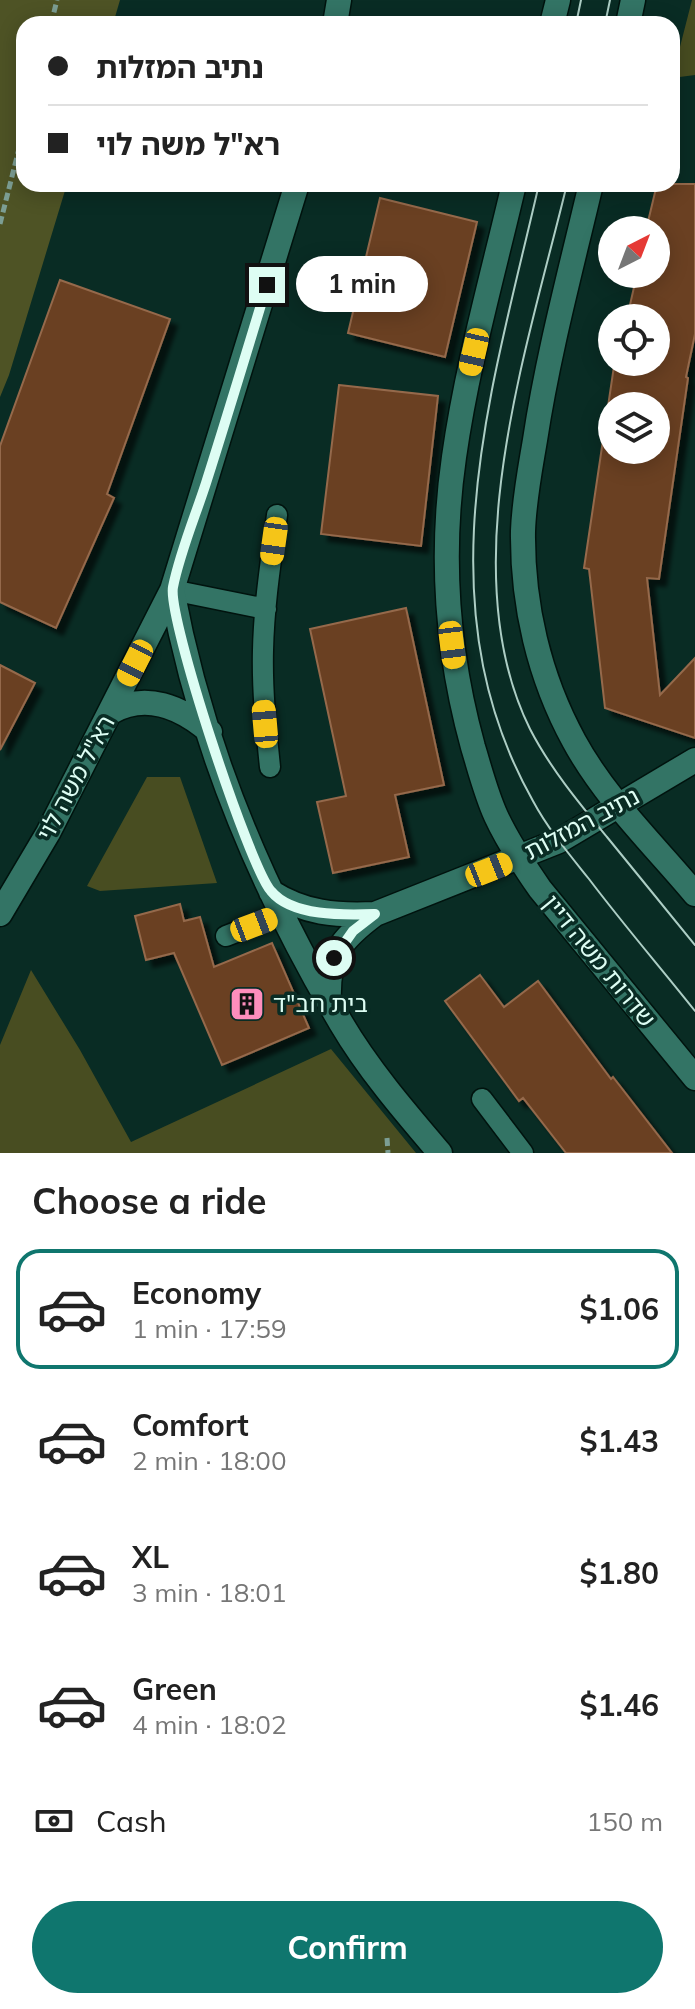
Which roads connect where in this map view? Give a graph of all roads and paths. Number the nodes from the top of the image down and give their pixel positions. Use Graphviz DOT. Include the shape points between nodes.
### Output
graph roads {
  1 [pos="16,161"];
  2 [pos="295,192"];
  3 [pos="512,192"];
  4 [pos="589,192"];
  5 [pos="0,224"];
  6 [pos="277,515"];
  7 [pos="172,590"];
  8 [pos="266,609"];
  9 [pos="111,712"];
  10 [pos="210,732"];
  11 [pos="695,760"];
  12 [pos="270,767"];
  13 [pos="620,806"];
  14 [pos="519,859"];
  15 [pos="271,892"];
  16 [pos="695,894"];
  17 [pos="0,914"];
  18 [pos="282,914"];
  19 [pos="375,914"];
  20 [pos="226,936"];
  21 [pos="329,1001"];
  22 [pos="695,1078"];
  23 [pos="482,1099"];
  24 [pos="440,1153"];
  25 [pos="523,1153"];
  1 -- 5 [label="path"];
  2 -- 7 [label="street, רא\"ל משה לוי"];
  3 -- 14 [label="street, שדרות משה דיין" via="454,457 447,565 455,670 468,727 496,816"];
  4 -- 13 [label="street" via="543,389 527,491 524,570 539,659 553,700 594,774"];
  6 -- 8 [label="lane"];
  7 -- 8 [label="lane"];
  7 -- 9 [label="street, רא\"ל משה לוי"];
  7 -- 10 [label="street" via="182,644"];
  8 -- 12 [label="lane" via="263,703"];
  9 -- 10 [label="street" via="144,702 169,705"];
  9 -- 17 [label="street, רא\"ל משה לוי"];
  10 -- 15 [label="street"];
  11 -- 13 [label="street, נתיב המזלות"];
  13 -- 14 [label="street, נתיב המזלות"];
  13 -- 16 [label="street"];
  14 -- 19 [label="street, נתיב המזלות"];
  14 -- 22 [label="street, שדרות משה דיין"];
  15 -- 18 [label="street"];
  15 -- 19 [label="street, נתיב המזלות" via="310,911"];
  18 -- 20 [label="lane"];
  18 -- 21 [label="street"];
  19 -- 21 [label="street, נתיב המזלות" via="353,931 334,958"];
  21 -- 24 [label="street" via="399,1105"];
  23 -- 25 [label="lane"];
}
